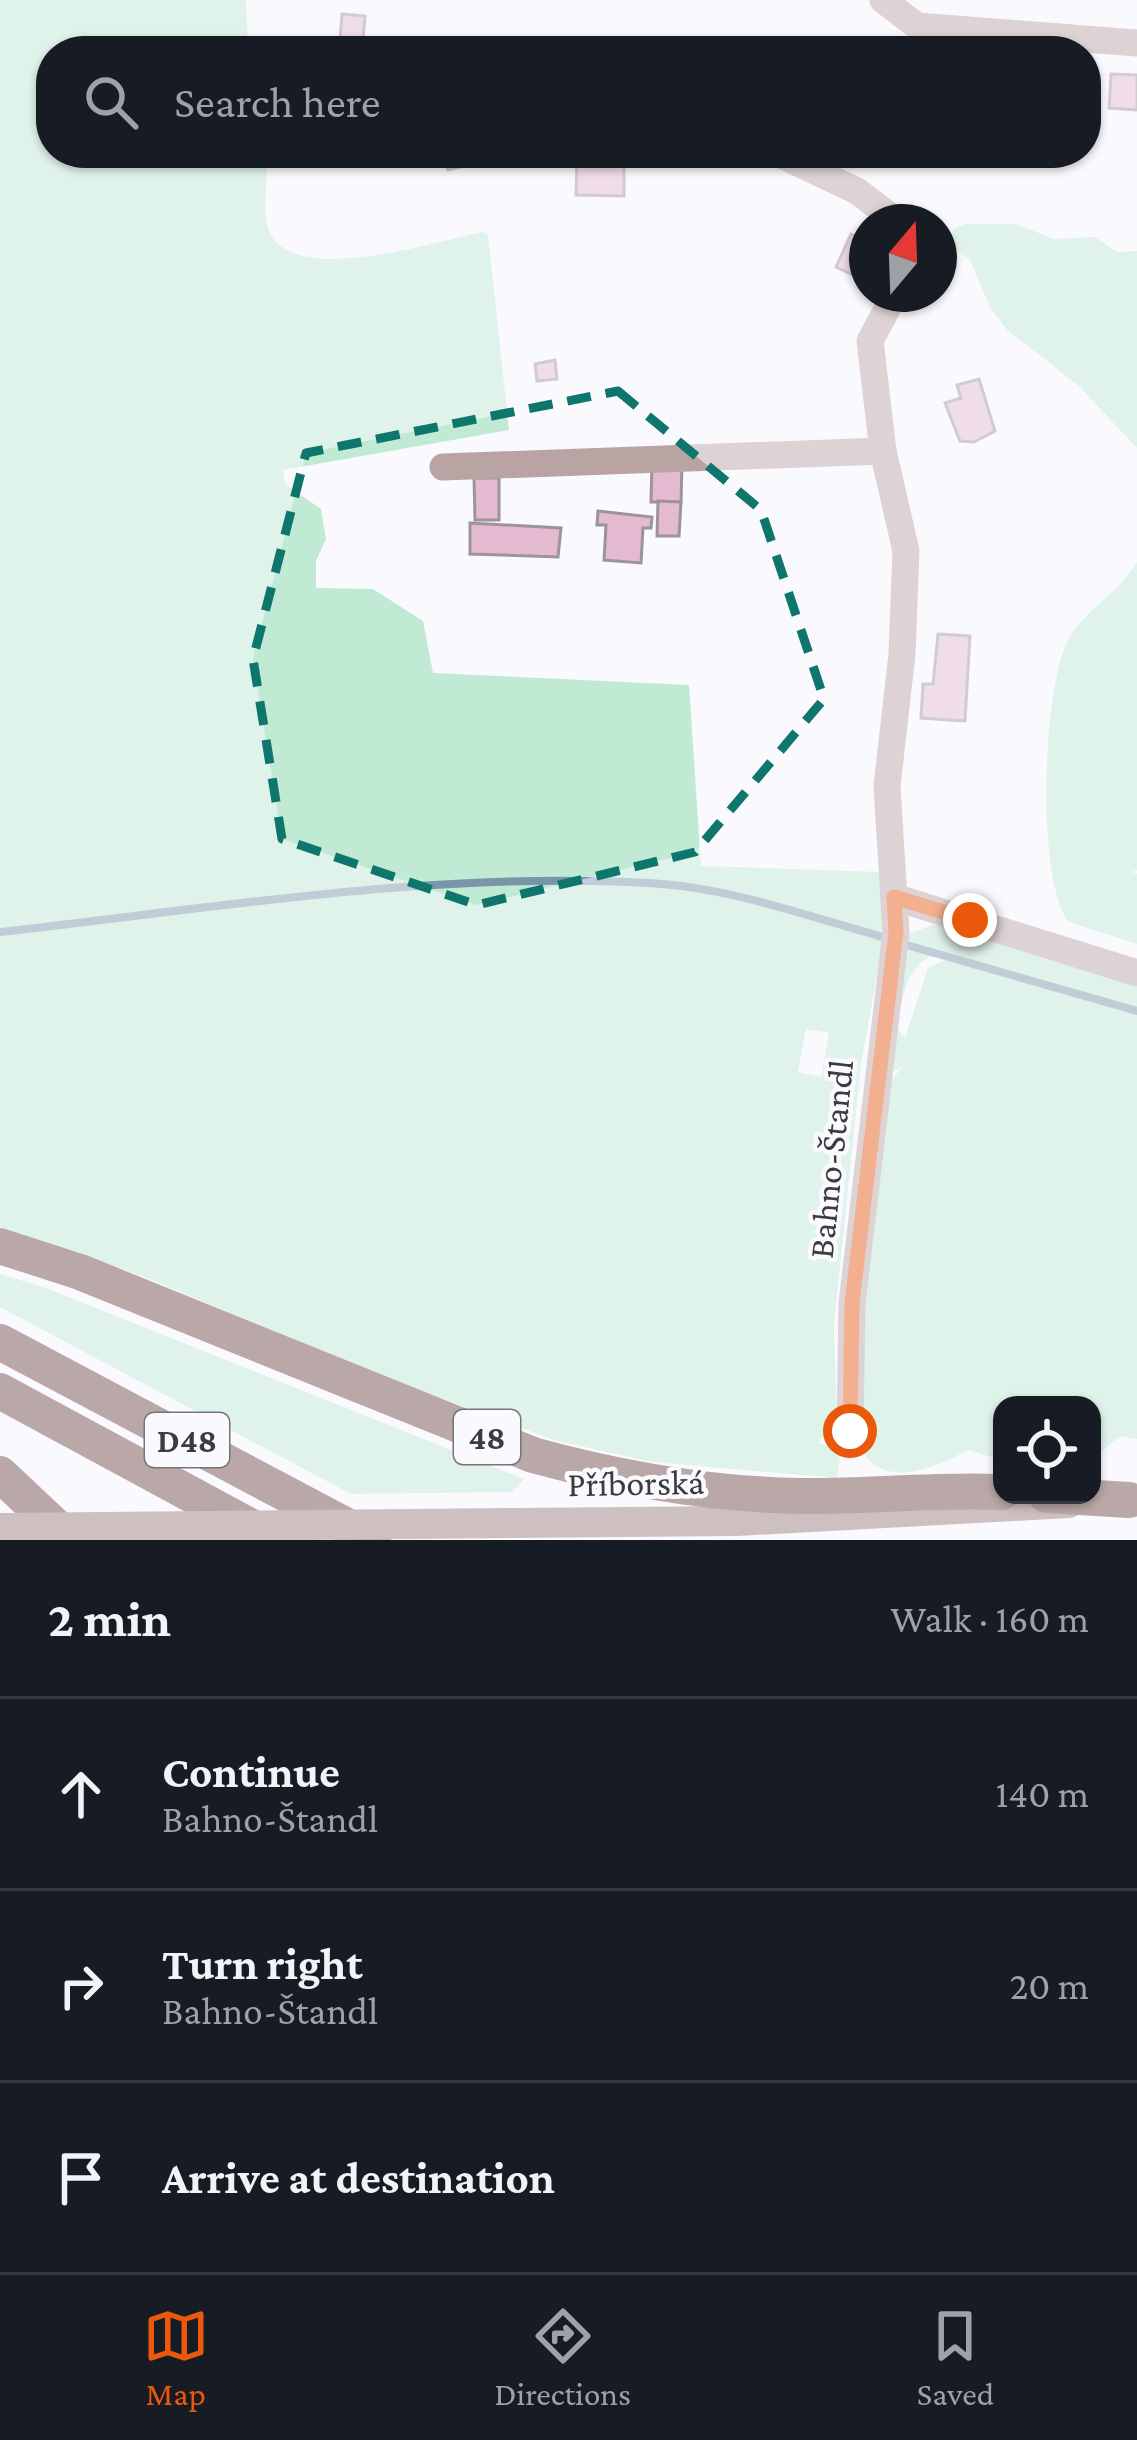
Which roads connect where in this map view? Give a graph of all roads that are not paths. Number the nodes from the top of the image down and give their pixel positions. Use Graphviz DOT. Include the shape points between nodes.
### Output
graph roads {
  1 [pos="883,0"];
  2 [pos="1046,36"];
  3 [pos="1101,40"];
  4 [pos="1137,43"];
  5 [pos="809,168"];
  6 [pos="874,204"];
  7 [pos="885,312"];
  8 [pos="883,451"];
  9 [pos="443,467"];
  10 [pos="894,897"];
  11 [pos="1137,973"];
  12 [pos="0,1246"];
  13 [pos="0,1342"];
  14 [pos="0,1391"];
  15 [pos="850,1431"];
  16 [pos="0,1474"];
  17 [pos="993,1492"];
  18 [pos="1101,1498"];
  19 [pos="1130,1500"];
  20 [pos="0,1528"];
  21 [pos="70,1540"];
  22 [pos="275,1540"];
  23 [pos="373,1540"];
  1 -- 2 [label="street" via="916,26"];
  3 -- 4 [label="street"];
  5 -- 6 [label="street"];
  7 -- 8 [label="street, Bahno-Štandl" via="870,341"];
  8 -- 9 [label="street"];
  8 -- 10 [label="street, Bahno-Štandl" via="906,551 887,786"];
  10 -- 11 [label="street"];
  10 -- 15 [label="street, Bahno-Štandl" via="852,1303"];
  12 -- 17 [label="highway, 48" via="589,1470 798,1496"];
  13 -- 23 [label="highway, D48"];
  14 -- 22 [label="highway, D48"];
  16 -- 21 [label="highway"];
  18 -- 19 [label="highway"];
  19 -- 20 [label="main road, Příborská, bridge" via="737,1521"];
}
